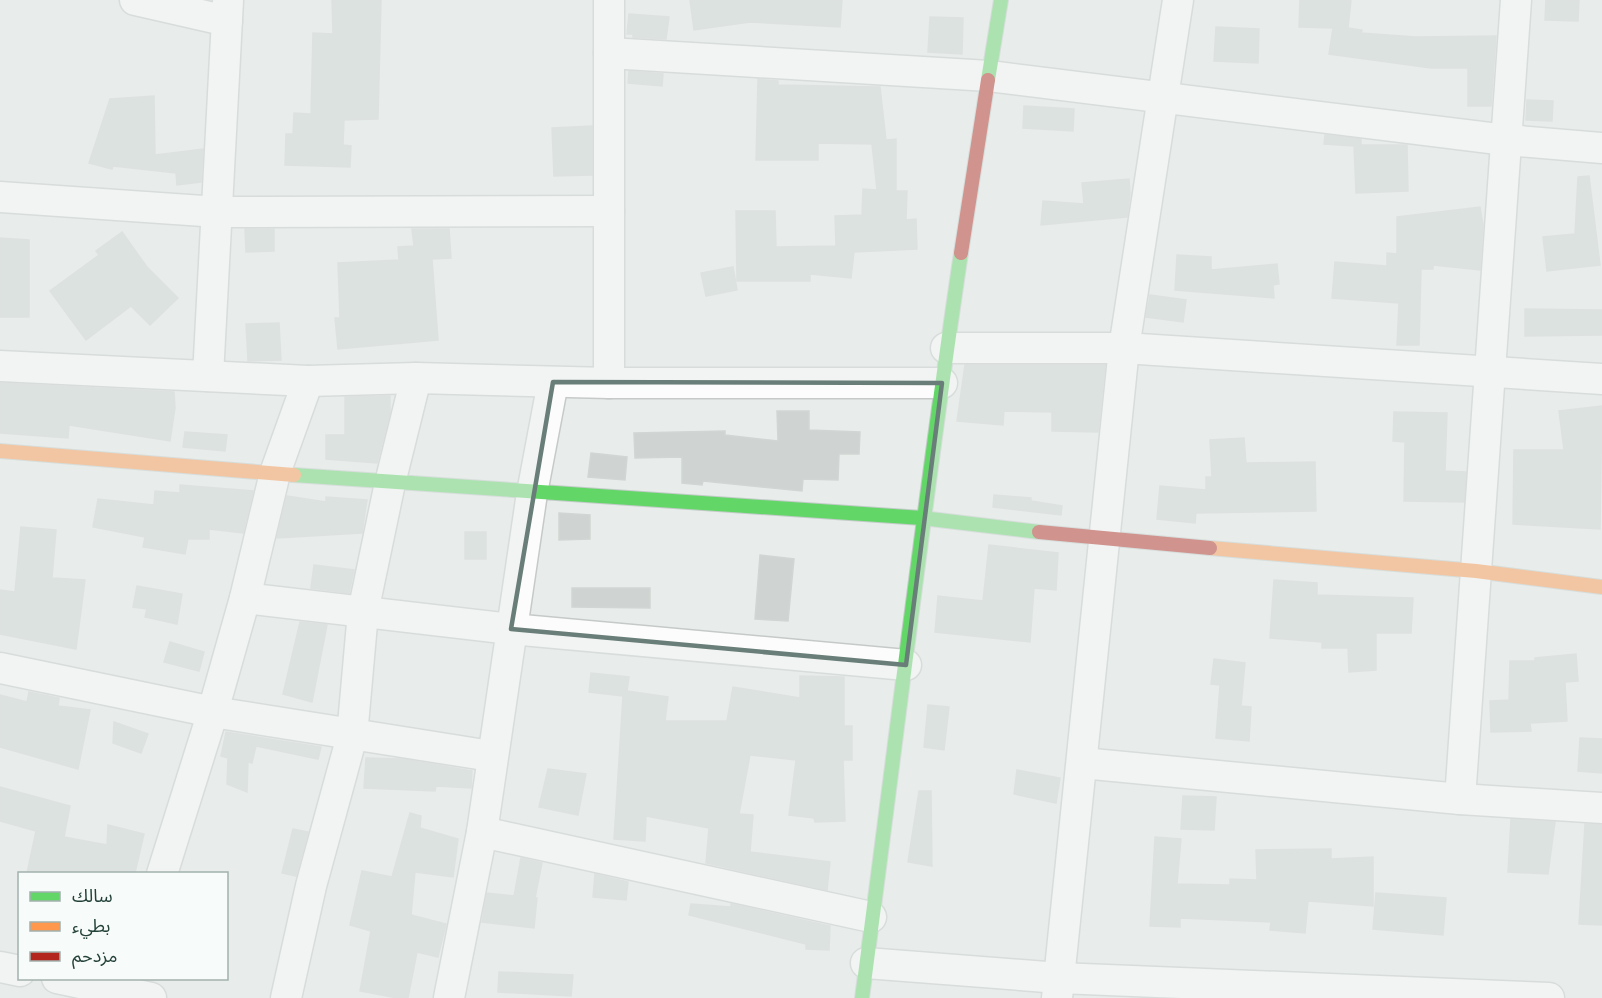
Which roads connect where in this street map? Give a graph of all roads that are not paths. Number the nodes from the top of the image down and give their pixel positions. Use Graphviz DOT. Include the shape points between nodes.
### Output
graph roads {
  1 [pos="135,0"];
  2 [pos="609,0"];
  3 [pos="1001,0"];
  4 [pos="1178,0"];
  5 [pos="1516,0"];
  6 [pos="227,11"];
  7 [pos="609,53"];
  8 [pos="988,76"];
  9 [pos="1162,98"];
  10 [pos="1506,140"];
  11 [pos="1602,148"];
  12 [pos="0,197"];
  13 [pos="609,211"];
  14 [pos="218,212"];
  15 [pos="946,348"];
  16 [pos="1124,348"];
  17 [pos="0,366"];
  18 [pos="1492,374"];
  19 [pos="208,376"];
  20 [pos="417,378"];
  21 [pos="1602,379"];
  22 [pos="308,381"];
  23 [pos="553,382"];
  24 [pos="609,383"];
  25 [pos="942,383"];
  26 [pos="0,451"];
  27 [pos="275,473"];
  28 [pos="390,483"];
  29 [pos="532,493"];
  30 [pos="922,518"];
  31 [pos="1104,539"];
  32 [pos="1476,571"];
  33 [pos="1602,587"];
  34 [pos="245,598"];
  35 [pos="363,612"];
  36 [pos="511,629"];
  37 [pos="906,665"];
  38 [pos="0,668"];
  39 [pos="213,712"];
  40 [pos="352,736"];
  41 [pos="491,756"];
  42 [pos="1082,764"];
  43 [pos="1460,799"];
  44 [pos="1602,808"];
  45 [pos="482,832"];
  46 [pos="162,872"];
  47 [pos="871,917"];
  48 [pos="866,963"];
  49 [pos="0,967"];
  50 [pos="18,971"];
  51 [pos="68,980"];
  52 [pos="1058,988"];
  53 [pos="131,992"];
  54 [pos="1413,994"];
  55 [pos="286,998"];
  56 [pos="449,998"];
  57 [pos="861,998"];
  58 [pos="1549,998"];
  1 -- 6 [label="street"];
  2 -- 7 [label="street"];
  3 -- 8 [label="street"];
  4 -- 9 [label="street"];
  5 -- 10 [label="street"];
  6 -- 14 [label="street"];
  7 -- 8 [label="street"];
  7 -- 13 [label="street"];
  8 -- 9 [label="street"];
  8 -- 15 [label="street"];
  9 -- 10 [label="street"];
  9 -- 16 [label="street"];
  10 -- 11 [label="street"];
  10 -- 18 [label="street"];
  12 -- 14 [label="street"];
  13 -- 14 [label="street"];
  13 -- 24 [label="street"];
  14 -- 19 [label="street"];
  15 -- 16 [label="street"];
  15 -- 25 [label="street"];
  16 -- 18 [label="street"];
  16 -- 31 [label="street"];
  17 -- 19 [label="street"];
  18 -- 21 [label="street"];
  18 -- 32 [label="street"];
  19 -- 22 [label="street"];
  20 -- 22 [label="street"];
  20 -- 23 [label="street"];
  20 -- 28 [label="street"];
  22 -- 27 [label="street"];
  23 -- 24 [label="street"];
  23 -- 29 [label="street"];
  24 -- 25 [label="street"];
  25 -- 30 [label="street"];
  26 -- 27 [label="street"];
  27 -- 28 [label="street"];
  27 -- 34 [label="street"];
  28 -- 29 [label="street"];
  28 -- 35 [label="street"];
  29 -- 30 [label="street"];
  29 -- 36 [label="street"];
  30 -- 31 [label="street"];
  30 -- 37 [label="street"];
  31 -- 32 [label="street"];
  31 -- 42 [label="street"];
  32 -- 33 [label="street"];
  32 -- 43 [label="street"];
  34 -- 35 [label="street"];
  34 -- 39 [label="street"];
  35 -- 36 [label="street"];
  35 -- 40 [label="street"];
  36 -- 37 [label="street"];
  36 -- 41 [label="street"];
  37 -- 47 [label="street"];
  38 -- 39 [label="street"];
  39 -- 40 [label="street"];
  39 -- 46 [label="street"];
  40 -- 41 [label="street"];
  40 -- 55 [label="street" via="311,886"];
  41 -- 45 [label="street"];
  42 -- 43 [label="street"];
  42 -- 52 [label="street"];
  43 -- 44 [label="street"];
  45 -- 47 [label="street"];
  45 -- 56 [label="street"];
  47 -- 48 [label="street"];
  48 -- 52 [label="street"];
  48 -- 57 [label="street"];
  49 -- 50 [label="street"];
  51 -- 53 [label="street"];
  52 -- 54 [label="street"];
  54 -- 58 [label="street"];
}
